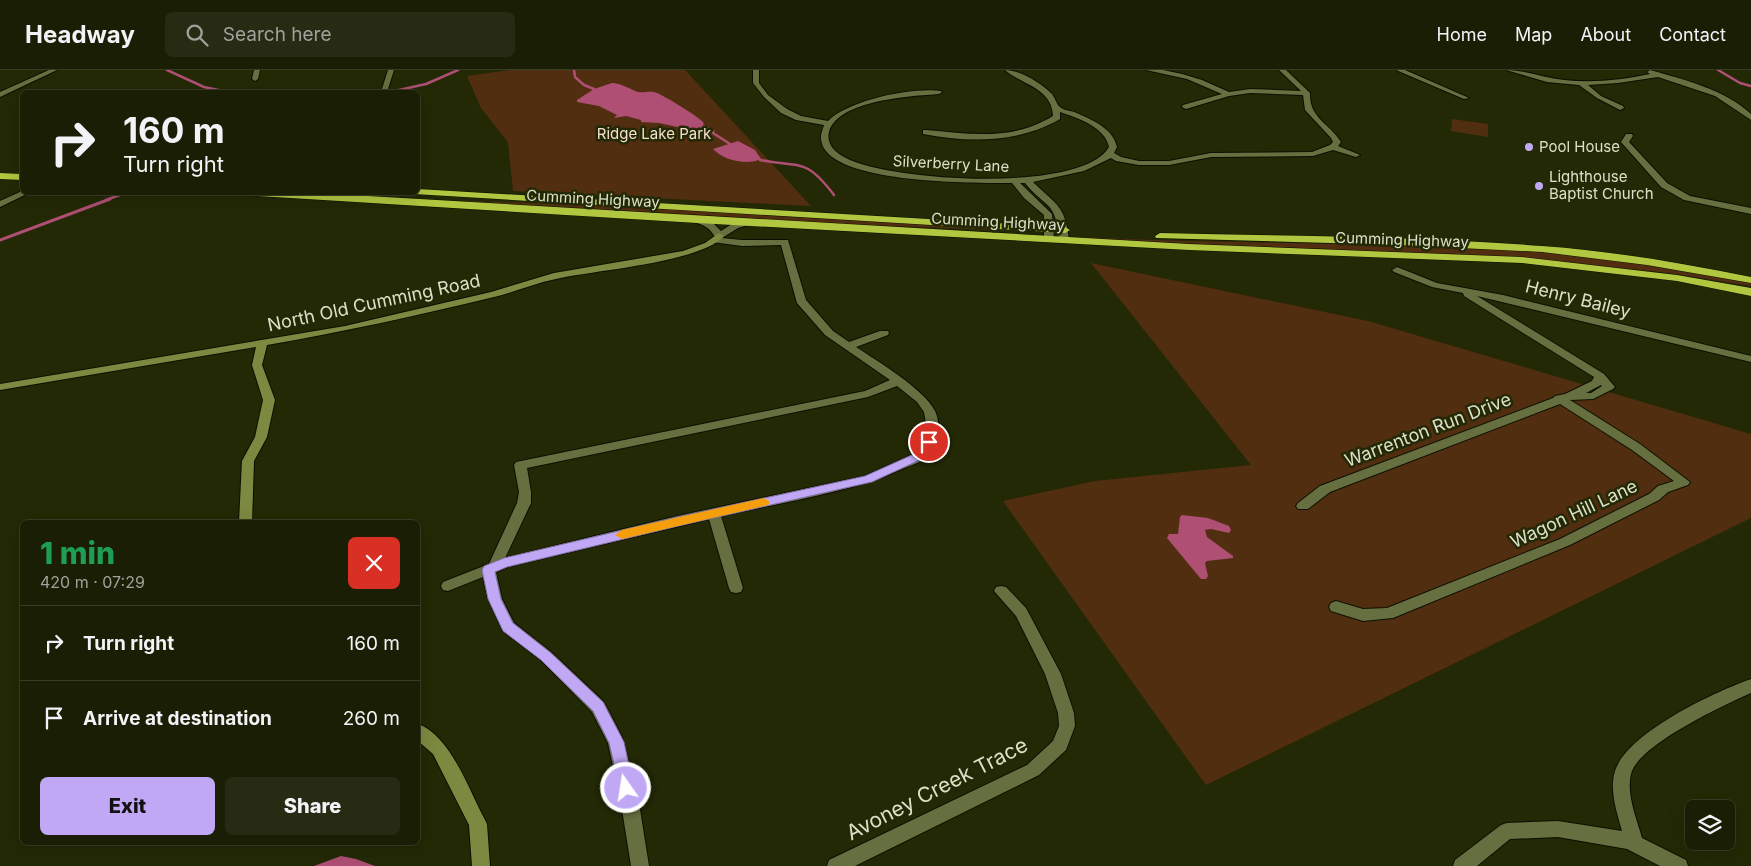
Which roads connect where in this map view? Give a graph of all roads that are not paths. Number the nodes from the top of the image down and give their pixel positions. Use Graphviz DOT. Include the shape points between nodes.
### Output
graph roads {
  1 [pos="54,70"];
  2 [pos="257,70"];
  3 [pos="391,70"];
  4 [pos="756,70"];
  5 [pos="1008,70"];
  6 [pos="1148,70"];
  7 [pos="1282,70"];
  8 [pos="1399,70"];
  9 [pos="1509,70"];
  10 [pos="1642,70"];
  11 [pos="1656,74"];
  12 [pos="255,79"];
  13 [pos="1581,83"];
  14 [pos="385,90"];
  15 [pos="939,92"];
  16 [pos="1307,93"];
  17 [pos="1228,94"];
  18 [pos="0,95"];
  19 [pos="1466,98"];
  20 [pos="1186,107"];
  21 [pos="1620,108"];
  22 [pos="1058,109"];
  23 [pos="1751,118"];
  24 [pos="828,123"];
  25 [pos="926,132"];
  26 [pos="1629,136"];
  27 [pos="1333,147"];
  28 [pos="1110,154"];
  29 [pos="1356,155"];
  30 [pos="0,167"];
  31 [pos="20,168"];
  32 [pos="0,176"];
  33 [pos="20,178"];
  34 [pos="1027,180"];
  35 [pos="1014,181"];
  36 [pos="420,192"];
  37 [pos="20,195"];
  38 [pos="324,195"];
  39 [pos="351,196"];
  40 [pos="0,204"];
  41 [pos="1052,204"];
  42 [pos="1038,206"];
  43 [pos="1751,211"];
  44 [pos="697,220"];
  45 [pos="751,223"];
  46 [pos="1049,234"];
  47 [pos="1064,235"];
  48 [pos="717,238"];
  49 [pos="1397,270"];
  50 [pos="1751,280"];
  51 [pos="1461,290"];
  52 [pos="1751,292"];
  53 [pos="884,333"];
  54 [pos="262,343"];
  55 [pos="848,346"];
  56 [pos="1751,359"];
  57 [pos="898,381"];
  58 [pos="0,387"];
  59 [pos="1564,397"];
  60 [pos="1303,506"];
  61 [pos="714,513"];
  62 [pos="246,520"];
  63 [pos="491,568"];
  64 [pos="448,586"];
  65 [pos="736,588"];
  66 [pos="1000,591"];
  67 [pos="1336,607"];
  68 [pos="1751,686"];
  69 [pos="420,733"];
  70 [pos="1635,844"];
  71 [pos="481,866"];
  72 [pos="640,866"];
  73 [pos="836,866"];
  74 [pos="1462,866"];
  75 [pos="1679,866"];
  1 -- 18 [label="street"];
  2 -- 12 [label="street"];
  3 -- 14 [label="street"];
  4 -- 24 [label="street" via="756,83 784,111 799,118"];
  5 -- 22 [label="street" via="1054,100"];
  6 -- 17 [label="street" via="1188,77"];
  7 -- 16 [label="street"];
  8 -- 19 [label="street"];
  9 -- 13 [label="street" via="1543,79"];
  10 -- 11 [label="street"];
  11 -- 13 [label="street" via="1606,84"];
  11 -- 23 [label="street" via="1718,96 1744,110"];
  13 -- 21 [label="street"];
  15 -- 24 [label="street" via="869,102 855,106"];
  16 -- 17 [label="street" via="1266,90"];
  16 -- 27 [label="street" via="1311,112 1334,134 1337,142"];
  17 -- 20 [label="street"];
  22 -- 25 [label="street" via="1057,117 1043,127 1012,135"];
  22 -- 28 [label="street" via="1085,118 1100,128 1110,138 1113,147"];
  24 -- 35 [label="street, Silverberry Lane" via="824,130 825,144 844,160 871,170 894,176"];
  26 -- 43 [label="street" via="1625,142 1664,186 1687,198"];
  27 -- 28 [label="street" via="1313,154 1211,155 1152,164 1119,159"];
  27 -- 29 [label="street"];
  28 -- 34 [label="street, Silverberry Lane" via="1094,166"];
  30 -- 31 [label="highway"];
  32 -- 33 [label="highway"];
  34 -- 35 [label="street, Silverberry Lane"];
  34 -- 41 [label="street"];
  35 -- 42 [label="street"];
  36 -- 46 [label="highway, Cumming Highway"];
  37 -- 40 [label="street"];
  38 -- 39 [label="highway, Cumming Highway"];
  39 -- 44 [label="highway, Cumming Highway"];
  41 -- 42 [label="street"];
  41 -- 47 [label="street" via="1061,217"];
  42 -- 46 [label="street" via="1048,214"];
  44 -- 45 [label="highway, Cumming Highway"];
  44 -- 48 [label="street" via="716,228"];
  45 -- 46 [label="highway, Cumming Highway"];
  45 -- 48 [label="street, North Old Cumming Road" via="732,227"];
  46 -- 47 [label="highway, Cumming Highway"];
  47 -- 50 [label="highway, Cumming Highway" via="1408,242 1541,249 1637,260"];
  47 -- 52 [label="highway, Cumming Highway" via="1522,260 1677,278"];
  48 -- 54 [label="street, North Old Cumming Road" via="676,256 554,276 494,294 345,329"];
  48 -- 55 [label="street" via="742,243 785,242 801,300 828,333"];
  49 -- 51 [label="street, Henry Bailey" via="1435,285"];
  51 -- 56 [label="street, Henry Bailey"];
  51 -- 59 [label="street, Warrenton Run Drive" via="1600,376 1609,387 1581,397"];
  53 -- 55 [label="street"];
  54 -- 58 [label="street, North Old Cumming Road"];
  54 -- 62 [label="street" via="257,365 269,400 261,437 248,461"];
  55 -- 57 [label="street"];
  57 -- 61 [label="street" via="930,412 933,429 929,442 918,457 868,479"];
  57 -- 63 [label="street" via="868,394 520,465 524,503"];
  59 -- 60 [label="street, Warrenton Run Drive" via="1325,489"];
  59 -- 67 [label="street, Wagon Hill Lane" via="1684,482 1663,489 1654,497 1565,542 1388,614 1363,615"];
  61 -- 63 [label="street"];
  61 -- 65 [label="street"];
  63 -- 64 [label="street"];
  63 -- 72 [label="street" via="495,599 508,627 546,656 598,707 616,742"];
  66 -- 73 [label="street, Avoney Creek Trace" via="1021,612 1053,674 1066,713 1067,726 1060,745 1033,770"];
  68 -- 70 [label="street" via="1673,725 1641,746 1627,764 1623,771 1622,794"];
  69 -- 71 [label="street" via="439,749 478,824"];
  70 -- 74 [label="street" via="1558,829 1507,832"];
  70 -- 75 [label="street"];
}
